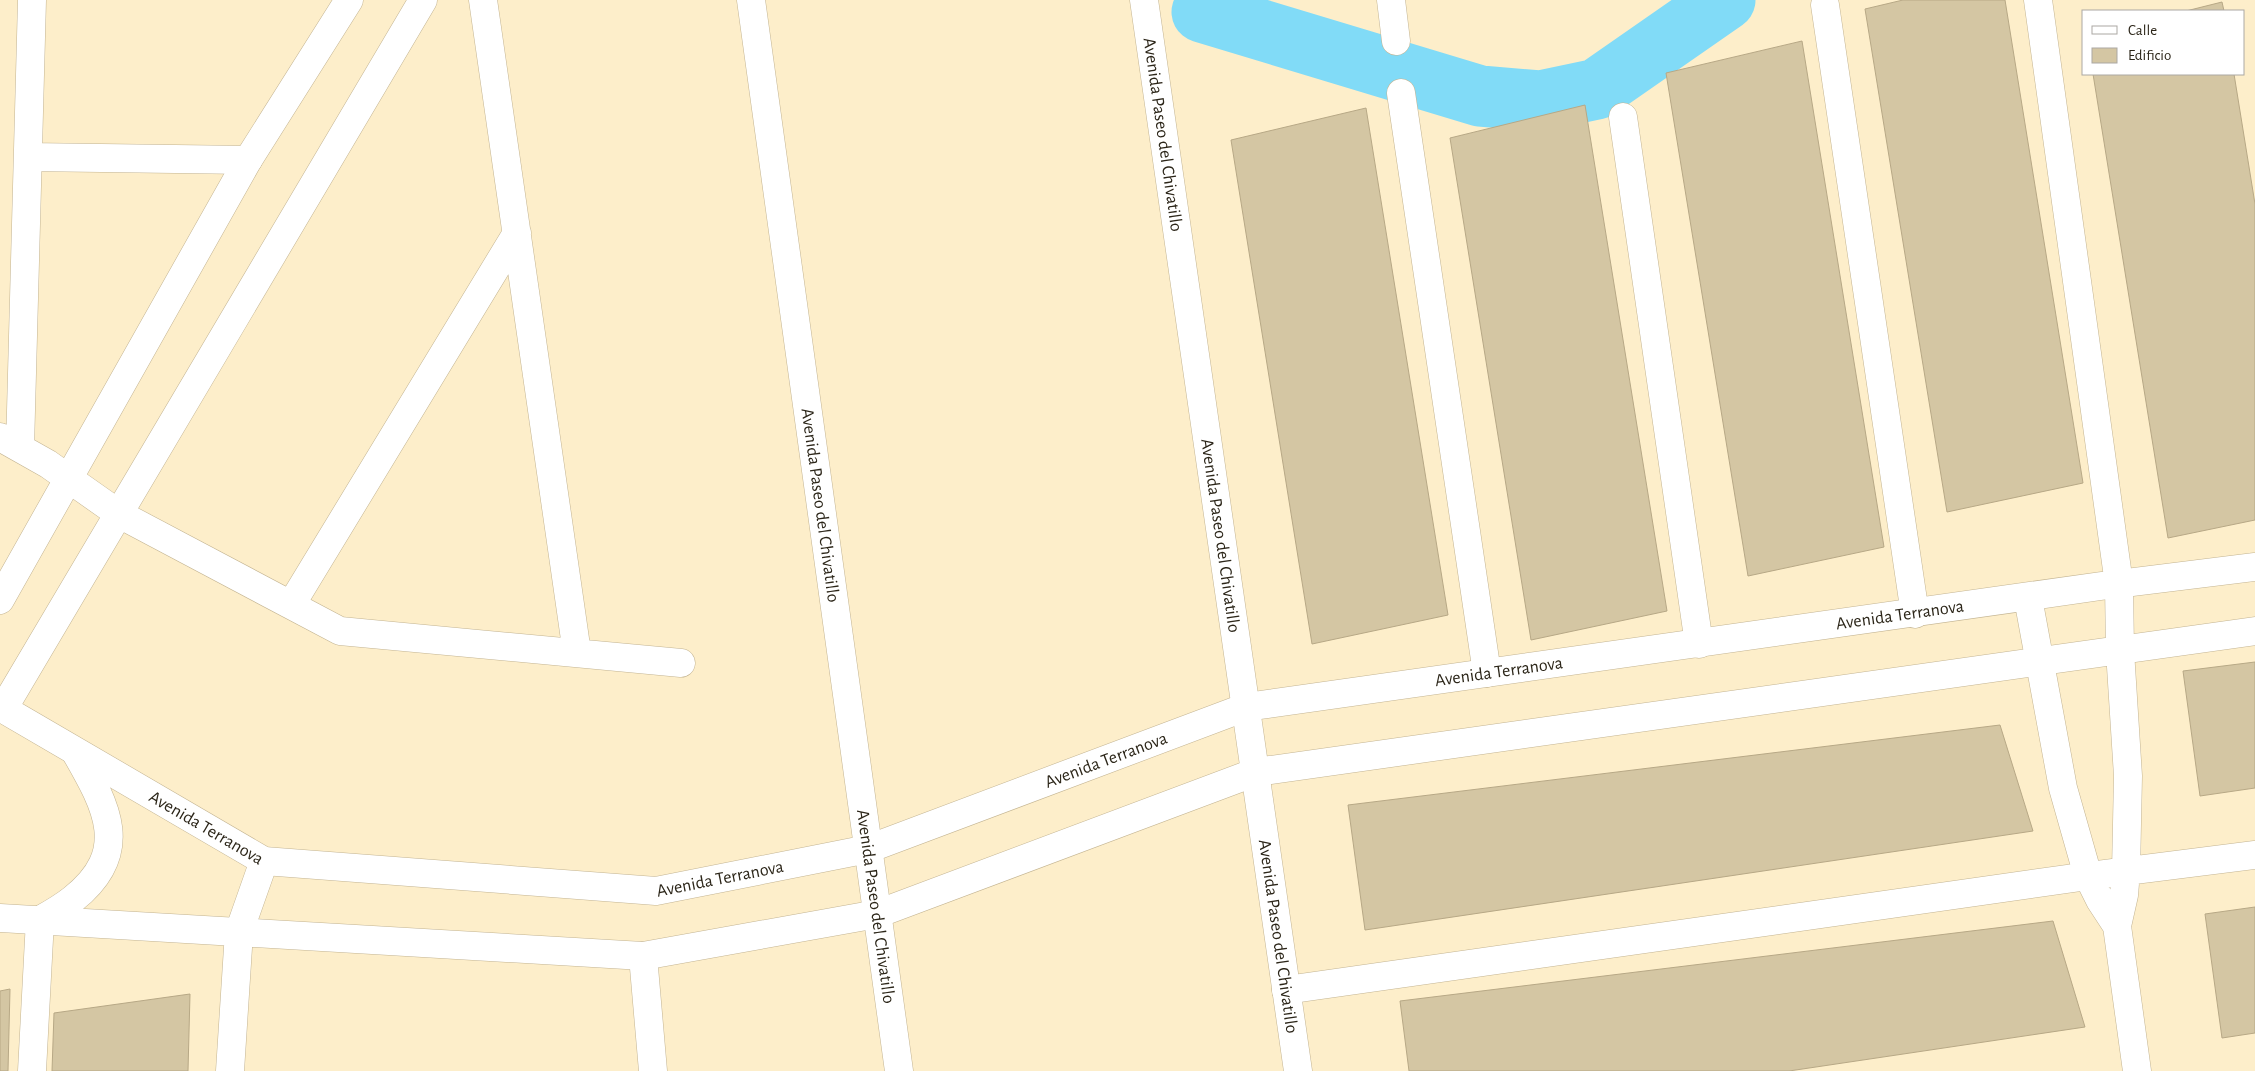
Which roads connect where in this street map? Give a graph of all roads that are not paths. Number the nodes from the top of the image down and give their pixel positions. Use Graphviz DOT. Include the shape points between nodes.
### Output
graph roads {
  1 [pos="32,0"];
  2 [pos="349,0"];
  3 [pos="423,0"];
  4 [pos="483,0"];
  5 [pos="751,0"];
  6 [pos="1144,0"];
  7 [pos="1391,0"];
  8 [pos="2038,0"];
  9 [pos="1825,6"];
  10 [pos="1396,41"];
  11 [pos="1401,93"];
  12 [pos="1623,116"];
  13 [pos="28,157"];
  14 [pos="248,160"];
  15 [pos="517,233"];
  16 [pos="10,442"];
  17 [pos="69,479"];
  18 [pos="119,514"];
  19 [pos="2255,567"];
  20 [pos="2119,584"];
  21 [pos="2028,598"];
  22 [pos="0,600"];
  23 [pos="291,604"];
  24 [pos="1915,614"];
  25 [pos="2255,631"];
  26 [pos="1699,644"];
  27 [pos="2120,650"];
  28 [pos="577,654"];
  29 [pos="2039,661"];
  30 [pos="681,663"];
  31 [pos="1487,674"];
  32 [pos="1246,707"];
  33 [pos="1,708"];
  34 [pos="76,752"];
  35 [pos="1256,772"];
  36 [pos="868,849"];
  37 [pos="2255,855"];
  38 [pos="264,860"];
  39 [pos="2126,871"];
  40 [pos="2088,876"];
  41 [pos="877,914"];
  42 [pos="0,918"];
  43 [pos="40,920"];
  44 [pos="2117,926"];
  45 [pos="239,932"];
  46 [pos="643,956"];
  47 [pos="1286,990"];
  48 [pos="32,1071"];
  49 [pos="230,1071"];
  50 [pos="654,1071"];
  51 [pos="899,1071"];
  52 [pos="1298,1071"];
  53 [pos="2134,1071"];
  1 -- 13 [label="street"];
  2 -- 14 [label="street"];
  3 -- 18 [label="street"];
  4 -- 15 [label="street"];
  5 -- 36 [label="street, Avenida Paseo del Chivatillo"];
  6 -- 32 [label="street, Avenida Paseo del Chivatillo"];
  7 -- 10 [label="street"];
  8 -- 20 [label="street"];
  9 -- 24 [label="street"];
  11 -- 31 [label="street"];
  12 -- 26 [label="street"];
  13 -- 14 [label="street"];
  13 -- 16 [label="street"];
  14 -- 17 [label="street"];
  15 -- 23 [label="street"];
  15 -- 28 [label="street"];
  16 -- 17 [label="street"];
  17 -- 18 [label="street"];
  17 -- 22 [label="street"];
  18 -- 23 [label="street"];
  18 -- 33 [label="street"];
  19 -- 20 [label="street, Avenida Terranova"];
  20 -- 21 [label="street, Avenida Terranova"];
  20 -- 27 [label="street"];
  21 -- 24 [label="street, Avenida Terranova"];
  21 -- 29 [label="street"];
  23 -- 28 [label="street" via="340,631"];
  24 -- 26 [label="street, Avenida Terranova"];
  25 -- 27 [label="street"];
  26 -- 31 [label="street, Avenida Terranova"];
  27 -- 29 [label="street"];
  27 -- 39 [label="street" via="2128,776"];
  28 -- 30 [label="street"];
  29 -- 35 [label="street"];
  29 -- 40 [label="street" via="2063,788"];
  31 -- 32 [label="street, Avenida Terranova"];
  32 -- 35 [label="street, Avenida Paseo del Chivatillo"];
  32 -- 36 [label="street, Avenida Terranova"];
  33 -- 34 [label="street, Avenida Terranova"];
  34 -- 38 [label="street, Avenida Terranova"];
  34 -- 43 [label="street" via="99,792 110,825 108,852 95,878 73,900"];
  35 -- 41 [label="street"];
  35 -- 47 [label="street, Avenida Paseo del Chivatillo"];
  36 -- 38 [label="street, Avenida Terranova" via="656,891"];
  36 -- 41 [label="street, Avenida Paseo del Chivatillo"];
  37 -- 39 [label="street"];
  38 -- 45 [label="street"];
  39 -- 40 [label="street"];
  39 -- 44 [label="street"];
  40 -- 44 [label="street"];
  40 -- 47 [label="street"];
  41 -- 46 [label="street"];
  41 -- 51 [label="street, Avenida Paseo del Chivatillo"];
  42 -- 43 [label="street"];
  43 -- 45 [label="street"];
  43 -- 48 [label="street"];
  44 -- 53 [label="street"];
  45 -- 46 [label="street"];
  45 -- 49 [label="street"];
  46 -- 50 [label="street"];
  47 -- 52 [label="street, Avenida Paseo del Chivatillo"];
}
